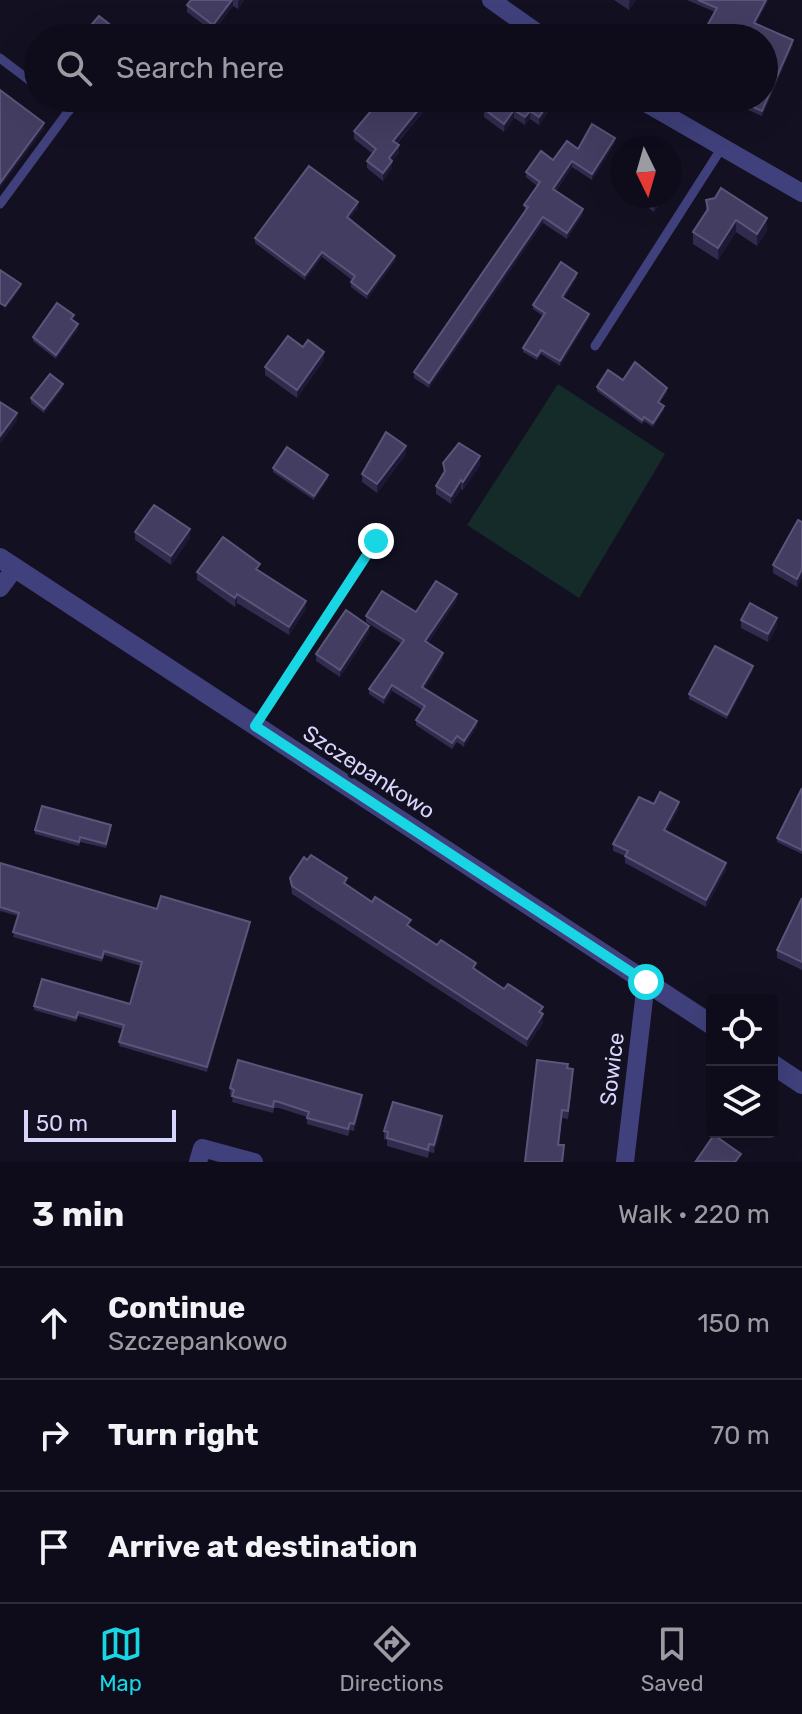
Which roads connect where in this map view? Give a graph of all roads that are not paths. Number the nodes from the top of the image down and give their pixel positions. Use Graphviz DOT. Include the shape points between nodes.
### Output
graph roads {
  1 [pos="491,0"];
  2 [pos="525,24"];
  3 [pos="0,58"];
  4 [pos="24,76"];
  5 [pos="68,112"];
  6 [pos="660,112"];
  7 [pos="721,149"];
  8 [pos="802,193"];
  9 [pos="0,204"];
  10 [pos="595,346"];
  11 [pos="376,541"];
  12 [pos="7,563"];
  13 [pos="0,588"];
  14 [pos="255,726"];
  15 [pos="646,982"];
  16 [pos="706,1021"];
  17 [pos="775,1066"];
  18 [pos="802,1084"];
  19 [pos="198,1162"];
  20 [pos="254,1162"];
  21 [pos="625,1162"];
  1 -- 2 [label="street"];
  3 -- 4 [label="lane"];
  5 -- 9 [label="lane"];
  6 -- 7 [label="street"];
  7 -- 8 [label="street"];
  7 -- 10 [label="lane"];
  11 -- 14 [label="lane"];
  12 -- 13 [label="street"];
  12 -- 14 [label="street, Szczepankowo"];
  14 -- 15 [label="street, Szczepankowo"];
  15 -- 16 [label="street, Szczepankowo"];
  15 -- 21 [label="street, Sowice"];
  17 -- 18 [label="street"];
  19 -- 20 [label="street" via="202,1148"];
}
